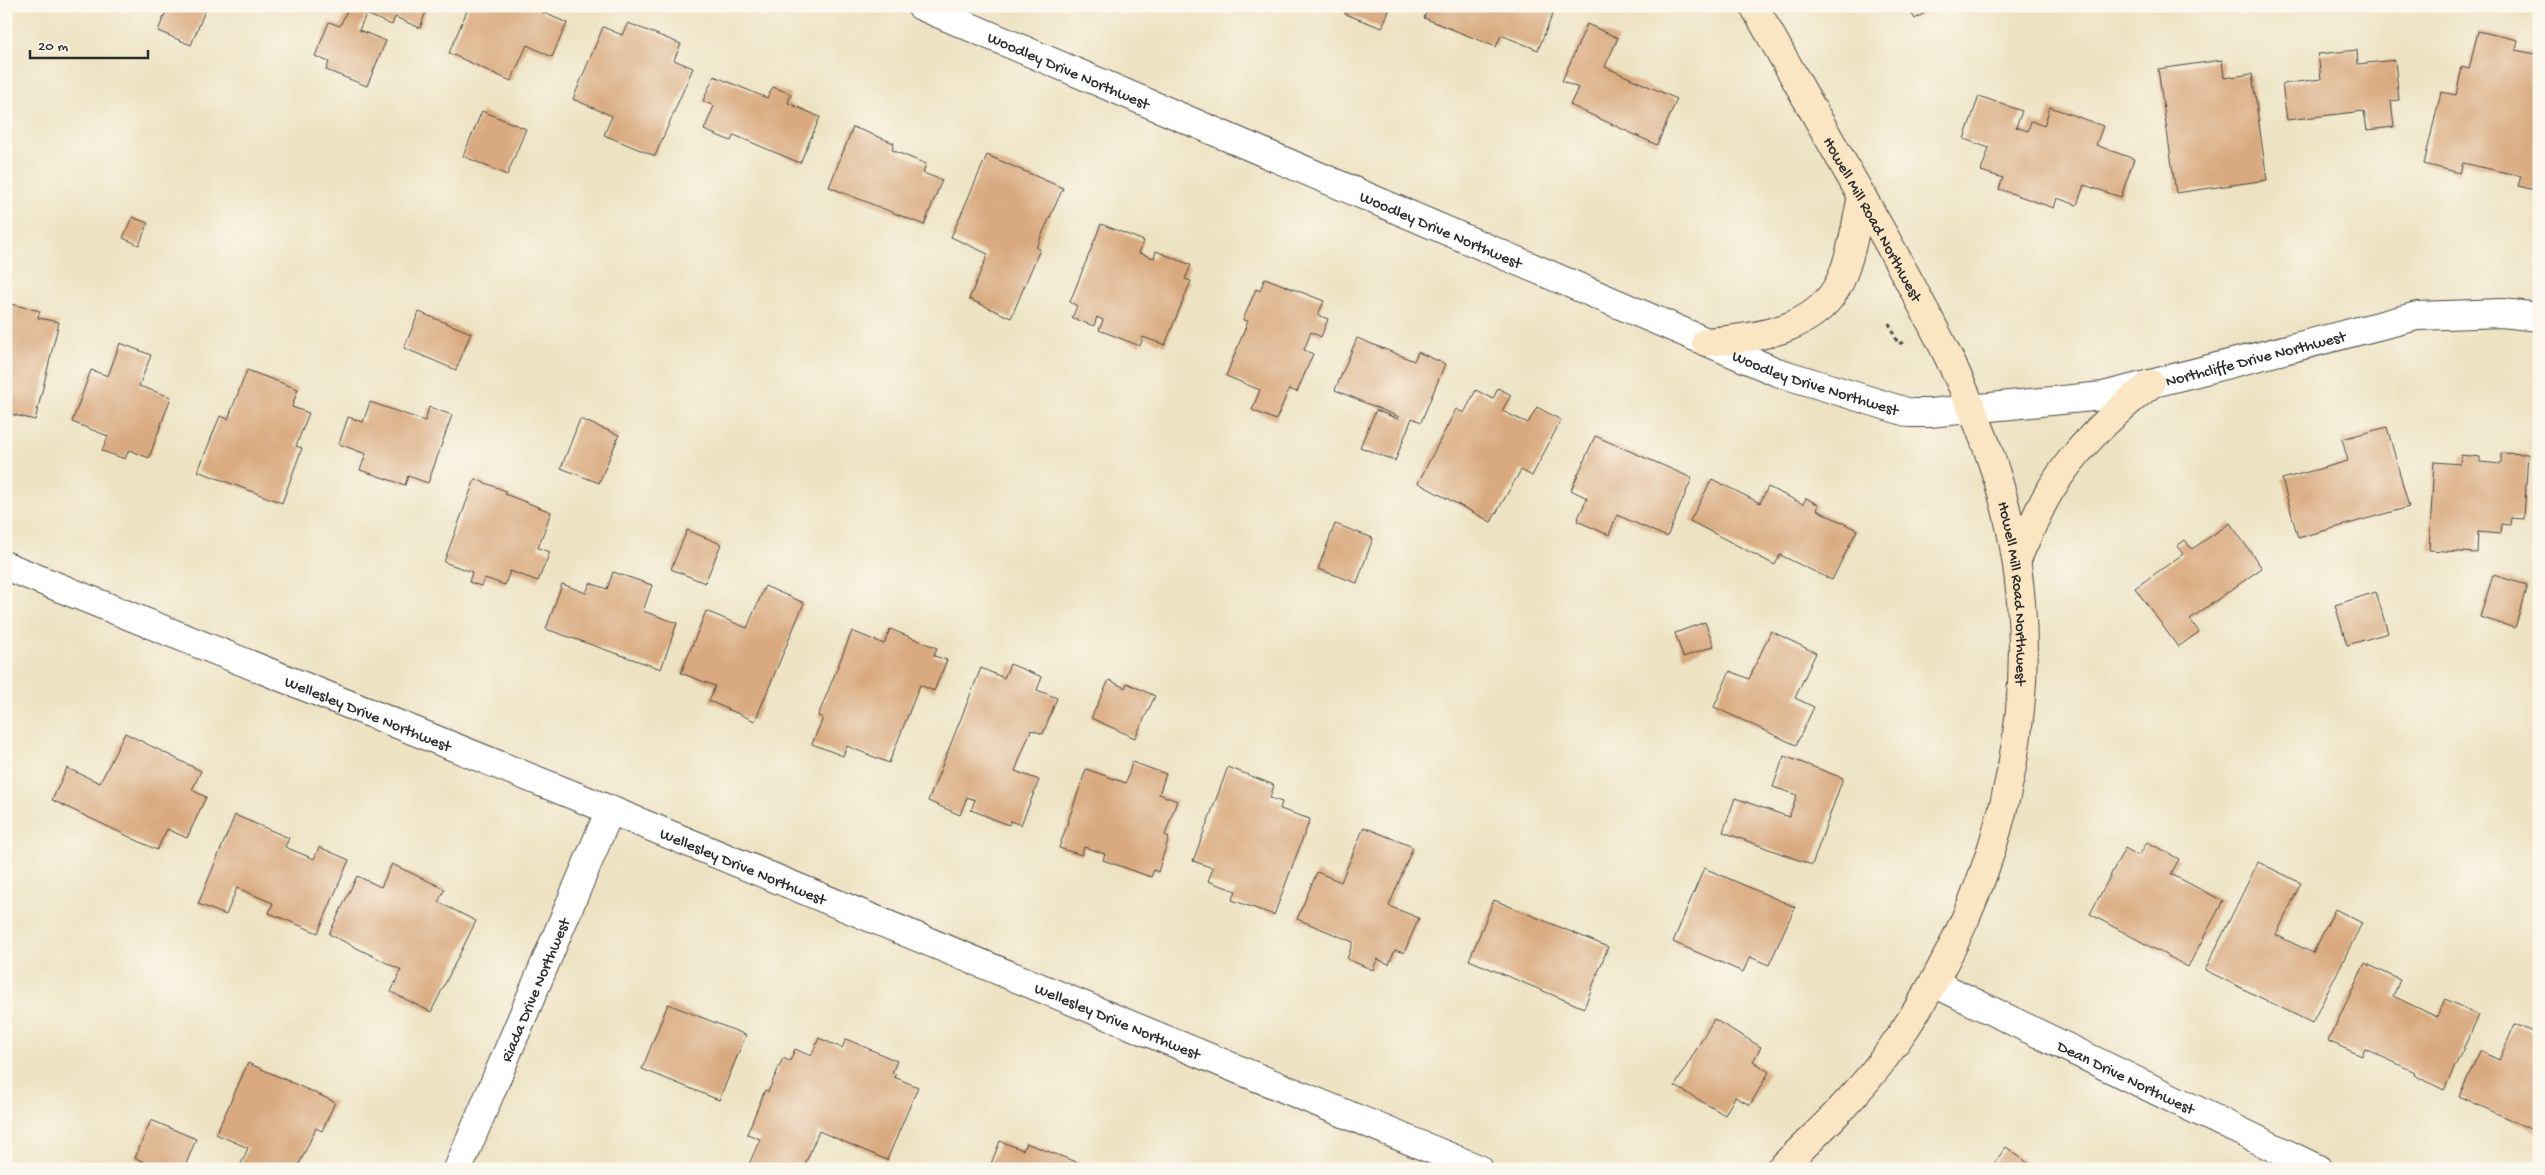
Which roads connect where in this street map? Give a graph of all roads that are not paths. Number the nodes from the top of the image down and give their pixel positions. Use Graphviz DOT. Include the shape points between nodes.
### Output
graph roads {
  1 [pos="921,6"];
  2 [pos="1754,6"];
  3 [pos="1862,196"];
  4 [pos="2539,317"];
  5 [pos="1706,342"];
  6 [pos="2151,384"];
  7 [pos="1973,410"];
  8 [pos="2017,559"];
  9 [pos="6,566"];
  10 [pos="610,810"];
  11 [pos="1934,983"];
  12 [pos="458,1169"];
  13 [pos="1479,1169"];
  14 [pos="1780,1169"];
  15 [pos="2318,1169"];
  1 -- 5 [label="street, Woodley Drive Northwest"];
  2 -- 3 [label="main road, Howell Mill Road Northwest"];
  3 -- 5 [label="main road" via="1841,279 1831,297 1794,325 1741,339"];
  3 -- 7 [label="main road, Howell Mill Road Northwest" via="1939,334"];
  4 -- 6 [label="street, Northcliffe Drive Northwest" via="2502,312 2417,316"];
  5 -- 7 [label="street, Woodley Drive Northwest" via="1777,372 1910,413"];
  6 -- 7 [label="street, Northcliffe Drive Northwest" via="2103,396"];
  6 -- 8 [label="main road" via="2107,420 2066,466 2050,490"];
  7 -- 8 [label="main road, Howell Mill Road Northwest" via="1998,481"];
  8 -- 11 [label="main road, Howell Mill Road Northwest" via="2024,619 2022,691 2013,763 1993,845 1969,912"];
  9 -- 10 [label="street, Wellesley Drive Northwest"];
  10 -- 12 [label="street, Riada Drive Northwest"];
  10 -- 13 [label="street, Wellesley Drive Northwest"];
  11 -- 14 [label="main road, Howell Mill Road Northwest" via="1891,1049 1846,1105"];
  11 -- 15 [label="street, Dean Drive Northwest"];
}
